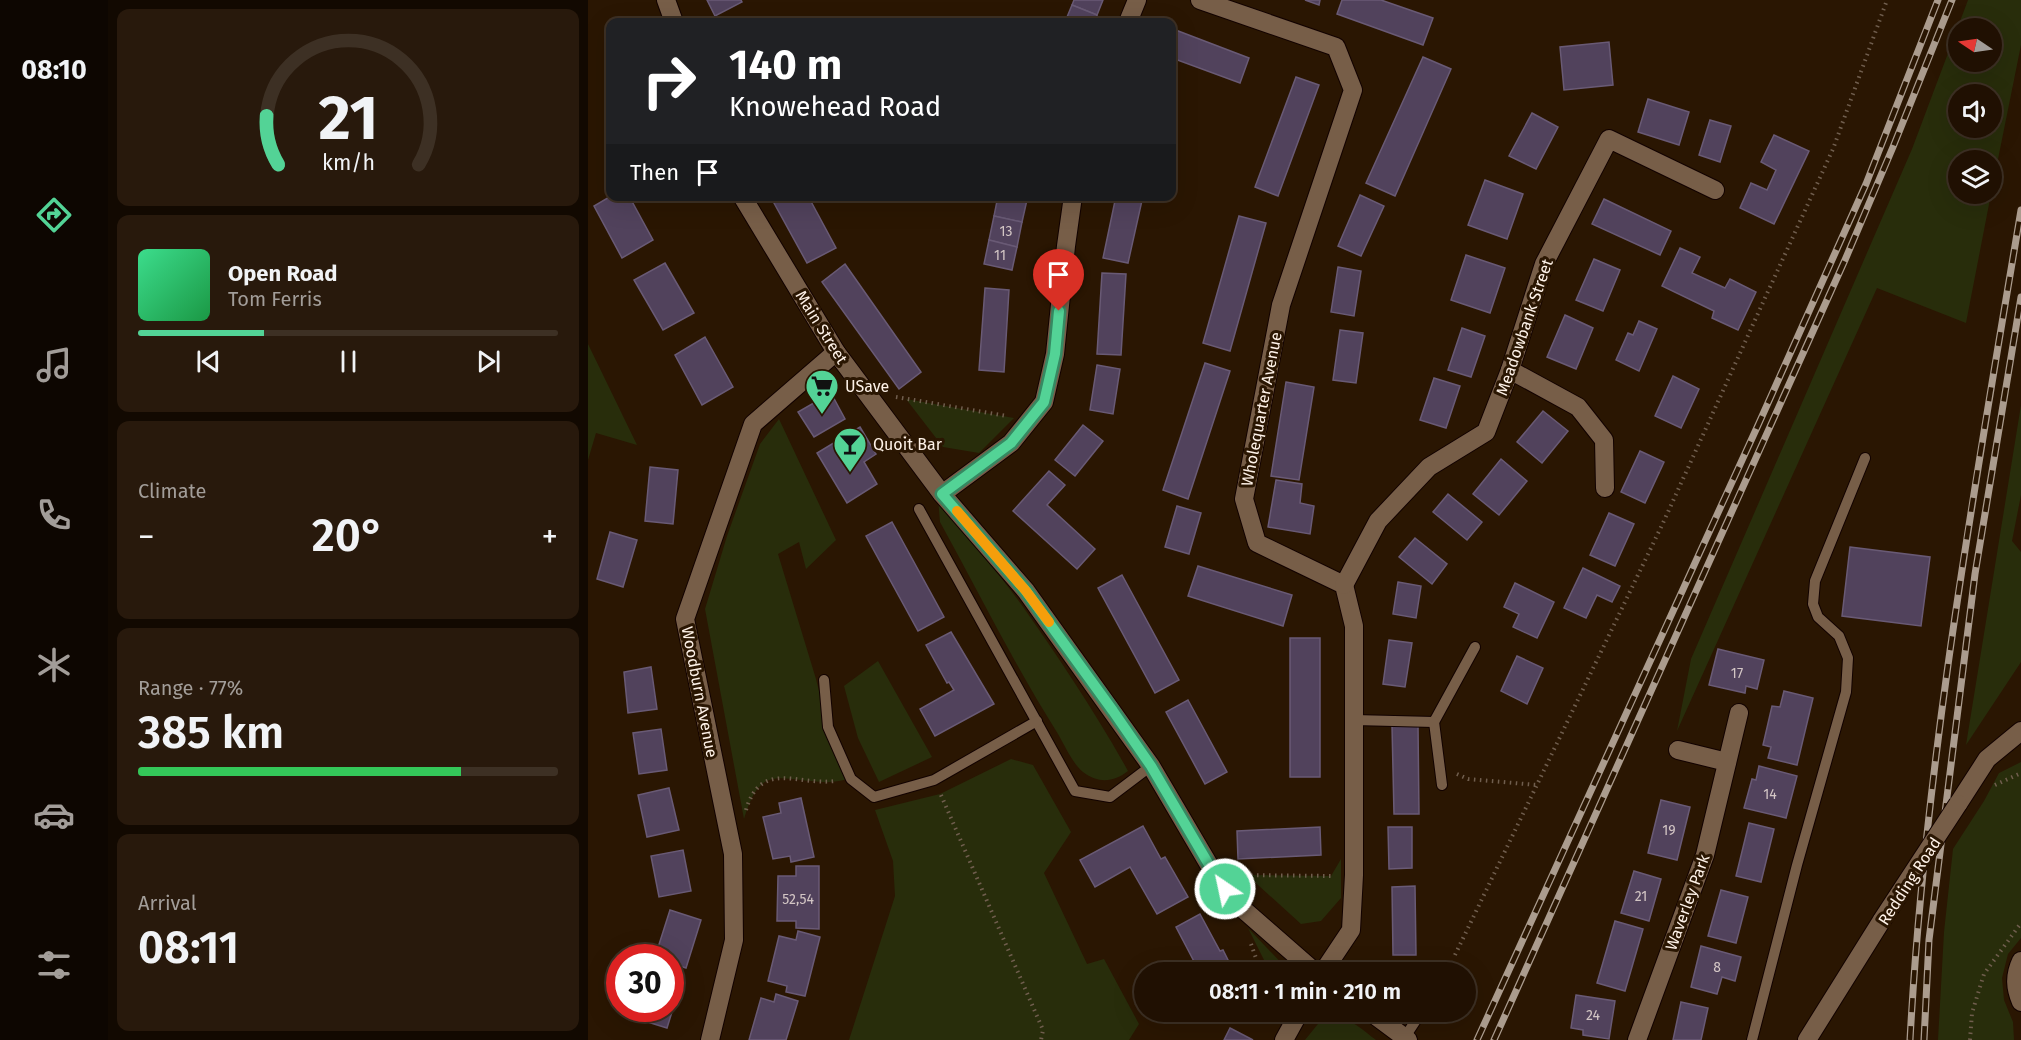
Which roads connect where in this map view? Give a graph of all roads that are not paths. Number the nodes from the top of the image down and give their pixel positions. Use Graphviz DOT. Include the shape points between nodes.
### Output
graph roads {
  1 [pos="666,0"];
  2 [pos="1137,0"];
  3 [pos="1200,0"];
  4 [pos="673,18"];
  5 [pos="1130,18"];
  6 [pos="1715,190"];
  7 [pos="745,201"];
  8 [pos="1072,201"];
  9 [pos="836,352"];
  10 [pos="1510,370"];
  11 [pos="1864,458"];
  12 [pos="1605,488"];
  13 [pos="942,494"];
  14 [pos="919,510"];
  15 [pos="1344,585"];
  16 [pos="1476,647"];
  17 [pos="824,680"];
  18 [pos="1739,713"];
  19 [pos="1037,720"];
  20 [pos="1354,720"];
  21 [pos="1434,722"];
  22 [pos="2021,731"];
  23 [pos="1678,750"];
  24 [pos="1727,762"];
  25 [pos="1151,766"];
  26 [pos="1442,785"];
  27 [pos="2021,961"];
  28 [pos="1304,962"];
  29 [pos="1330,962"];
  30 [pos="2021,1002"];
  31 [pos="1294,1022"];
  32 [pos="1384,1022"];
  33 [pos="1416,1022"];
  34 [pos="1407,1039"];
  35 [pos="710,1040"];
  36 [pos="1284,1040"];
  37 [pos="1637,1040"];
  38 [pos="1752,1040"];
  39 [pos="1808,1040"];
  1 -- 4 [label="street"];
  2 -- 5 [label="street"];
  3 -- 15 [label="street, Wholequarter Avenue" via="1336,47 1353,90 1281,305 1244,499 1257,543"];
  6 -- 10 [label="street, Meadowbank Street" via="1609,139 1544,264"];
  7 -- 9 [label="street, Main Street"];
  8 -- 13 [label="street" via="1055,354 1044,402 1011,443"];
  9 -- 13 [label="street, Main Street"];
  9 -- 35 [label="street, Woodburn Avenue" via="753,424 685,620 733,854 734,940"];
  10 -- 12 [label="street" via="1578,407 1604,440"];
  10 -- 15 [label="street, Meadowbank Street" via="1486,432 1429,467 1378,521"];
  11 -- 38 [label="lane" via="1815,581 1813,604 1818,617 1839,636 1848,657 1846,692"];
  13 -- 25 [label="street, Main Street" via="1026,591"];
  14 -- 19 [label="lane"];
  15 -- 20 [label="street" via="1354,626"];
  16 -- 21 [label="lane"];
  17 -- 19 [label="lane" via="828,727 851,779 874,797 934,780"];
  18 -- 24 [label="street, Waverley Park"];
  19 -- 25 [label="lane" via="1075,791 1110,797"];
  20 -- 21 [label="lane"];
  20 -- 29 [label="street" via="1351,930"];
  21 -- 26 [label="lane"];
  22 -- 39 [label="street, Redding Road, bridge" via="1987,759"];
  23 -- 24 [label="street"];
  24 -- 37 [label="street, Waverley Park" via="1705,855"];
  25 -- 28 [label="street, Main Street" via="1215,875 1236,903"];
  27 -- 30 [label="street" via="2016,991"];
  31 -- 36 [label="street"];
  32 -- 34 [label="street"];
  33 -- 34 [label="lane"];
}
